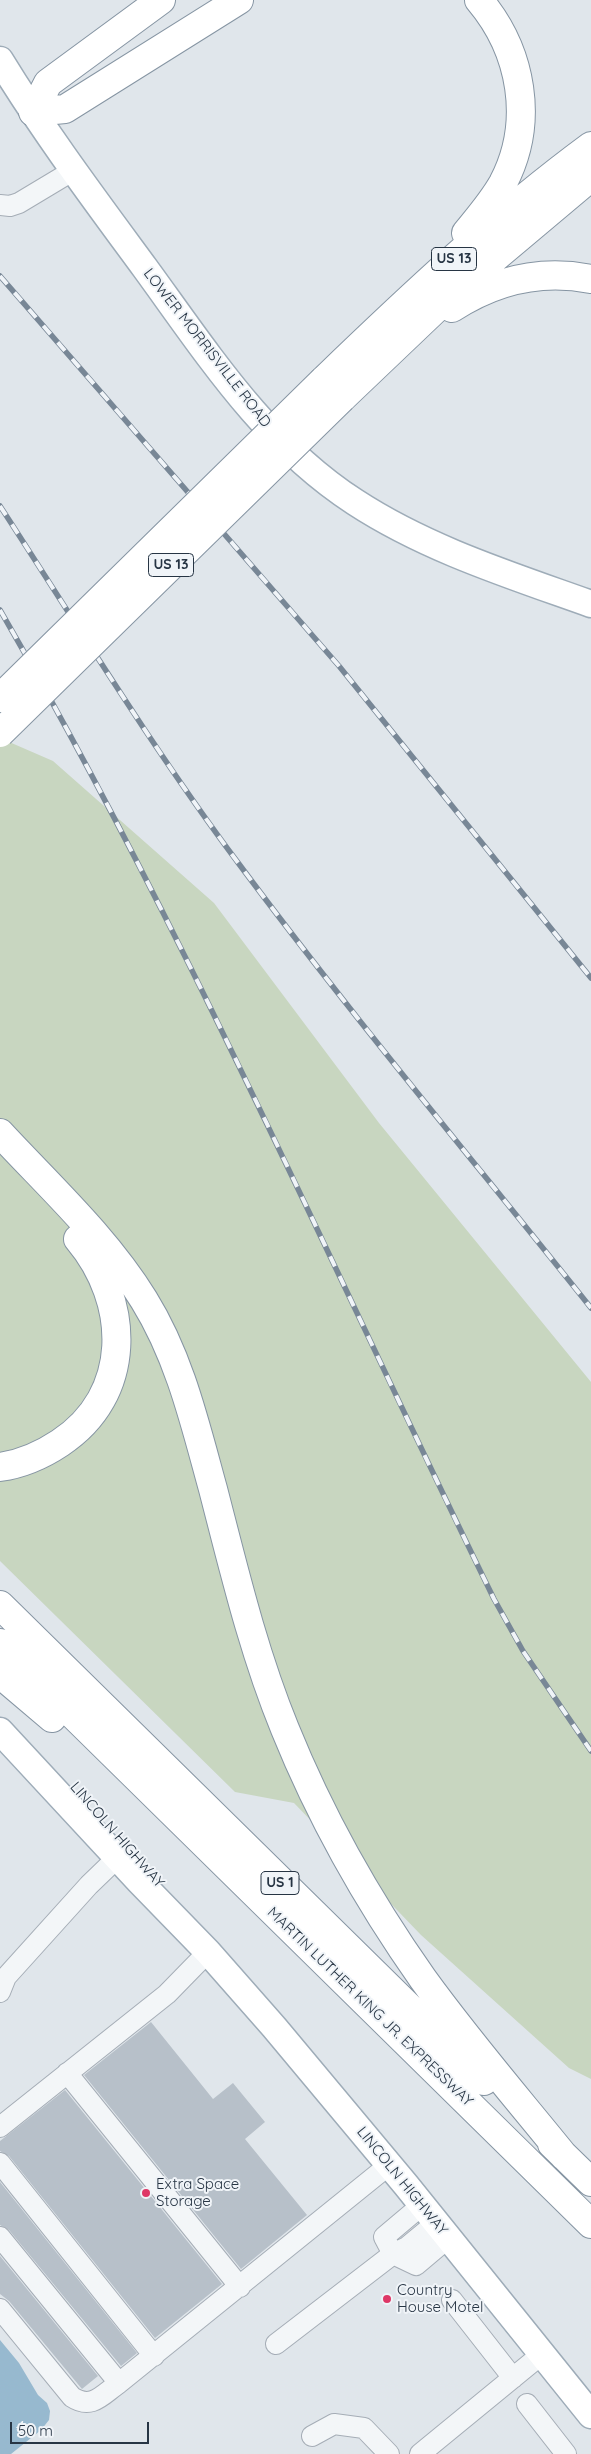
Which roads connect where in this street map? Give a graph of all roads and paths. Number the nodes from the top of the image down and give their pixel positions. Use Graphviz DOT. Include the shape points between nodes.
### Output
graph roads {
  1 [pos="161,0"];
  2 [pos="239,0"];
  3 [pos="479,0"];
  4 [pos="0,60"];
  5 [pos="33,112"];
  6 [pos="591,146"];
  7 [pos="74,170"];
  8 [pos="591,177"];
  9 [pos="0,205"];
  10 [pos="591,279"];
  11 [pos="430,280"];
  12 [pos="397,344"];
  13 [pos="333,389"];
  14 [pos="591,604"];
  15 [pos="0,698"];
  16 [pos="0,733"];
  17 [pos="0,1133"];
  18 [pos="0,1156"];
  19 [pos="0,1467"];
  20 [pos="0,1605"];
  21 [pos="0,1643"];
  22 [pos="0,1674"];
  23 [pos="3,1739"];
  24 [pos="214,1854"];
  25 [pos="117,1858"];
  26 [pos="208,1952"];
  27 [pos="0,1992"];
  28 [pos="67,2073"];
  29 [pos="0,2127"];
  30 [pos="564,2156"];
  31 [pos="0,2163"];
  32 [pos="389,2165"];
  33 [pos="591,2182"];
  34 [pos="436,2222"];
  35 [pos="591,2224"];
  36 [pos="0,2237"];
  37 [pos="393,2254"];
  38 [pos="240,2287"];
  39 [pos="452,2300"];
  40 [pos="0,2309"];
  41 [pos="276,2344"];
  42 [pos="542,2354"];
  43 [pos="154,2356"];
  44 [pos="513,2378"];
  45 [pos="119,2383"];
  46 [pos="527,2404"];
  47 [pos="591,2414"];
  48 [pos="312,2436"];
  49 [pos="389,2454"];
  50 [pos="420,2454"];
  51 [pos="566,2454"];
  1 -- 5 [label="highway" via="48,83"];
  2 -- 5 [label="highway" via="65,109"];
  3 -- 11 [label="highway" via="506,40 516,70 521,104 518,139 502,185"];
  4 -- 5 [label="main road, LOWER MORRISVILLE ROAD"];
  5 -- 7 [label="main road, LOWER MORRISVILLE ROAD"];
  6 -- 11 [label="highway, US 13"];
  7 -- 9 [label="lane" via="19,203"];
  7 -- 14 [label="main road, LOWER MORRISVILLE ROAD" via="224,376 270,431 303,463 354,502 414,536 472,561"];
  8 -- 12 [label="highway, US 13" via="496,254"];
  10 -- 12 [label="highway" via="536,276 498,284 460,303"];
  11 -- 13 [label="highway, US 13"];
  12 -- 13 [label="highway, US 13"];
  13 -- 15 [label="highway, US 13, bridge"];
  13 -- 16 [label="highway, US 13, bridge"];
  17 -- 30 [label="highway" via="110,1253 157,1324 183,1382 260,1662 300,1763 353,1870 430,1988"];
  18 -- 19 [label="highway" via="88,1253 109,1292 117,1336 108,1385 80,1427 60,1444 37,1456"];
  20 -- 30 [label="highway, MARTIN LUTHER KING JR. EXPRESSWAY / US 1" via="425,2025"];
  21 -- 24 [label="highway, MARTIN LUTHER KING JR. EXPRESSWAY / US 1"];
  22 -- 24 [label="highway"];
  23 -- 25 [label="main road, LINCOLN HIGHWAY"];
  23 -- 26 [label="main road, LINCOLN HIGHWAY" via="25,1742 42,1752 151,1870"];
  24 -- 35 [label="highway, MARTIN LUTHER KING JR. EXPRESSWAY / US 1"];
  25 -- 26 [label="main road, LINCOLN HIGHWAY"];
  25 -- 27 [label="lane" via="6,1977"];
  26 -- 28 [label="lane" via="167,1994"];
  26 -- 32 [label="main road, LINCOLN HIGHWAY"];
  28 -- 29 [label="lane"];
  28 -- 38 [label="lane"];
  30 -- 33 [label="highway, MARTIN LUTHER KING JR. EXPRESSWAY / US 1"];
  31 -- 43 [label="lane"];
  32 -- 34 [label="main road, LINCOLN HIGHWAY"];
  32 -- 38 [label="lane"];
  34 -- 37 [label="lane" via="416,2265"];
  34 -- 37 [label="lane" via="384,2237"];
  34 -- 42 [label="main road, LINCOLN HIGHWAY"];
  36 -- 45 [label="lane"];
  37 -- 41 [label="lane"];
  38 -- 43 [label="lane"];
  39 -- 44 [label="lane"];
  40 -- 45 [label="lane" via="72,2397 81,2403 93,2402"];
  42 -- 44 [label="lane"];
  42 -- 47 [label="main road, LINCOLN HIGHWAY"];
  43 -- 45 [label="lane"];
  44 -- 50 [label="lane"];
  46 -- 51 [label="lane"];
  48 -- 49 [label="lane" via="334,2424 364,2428"];
}
